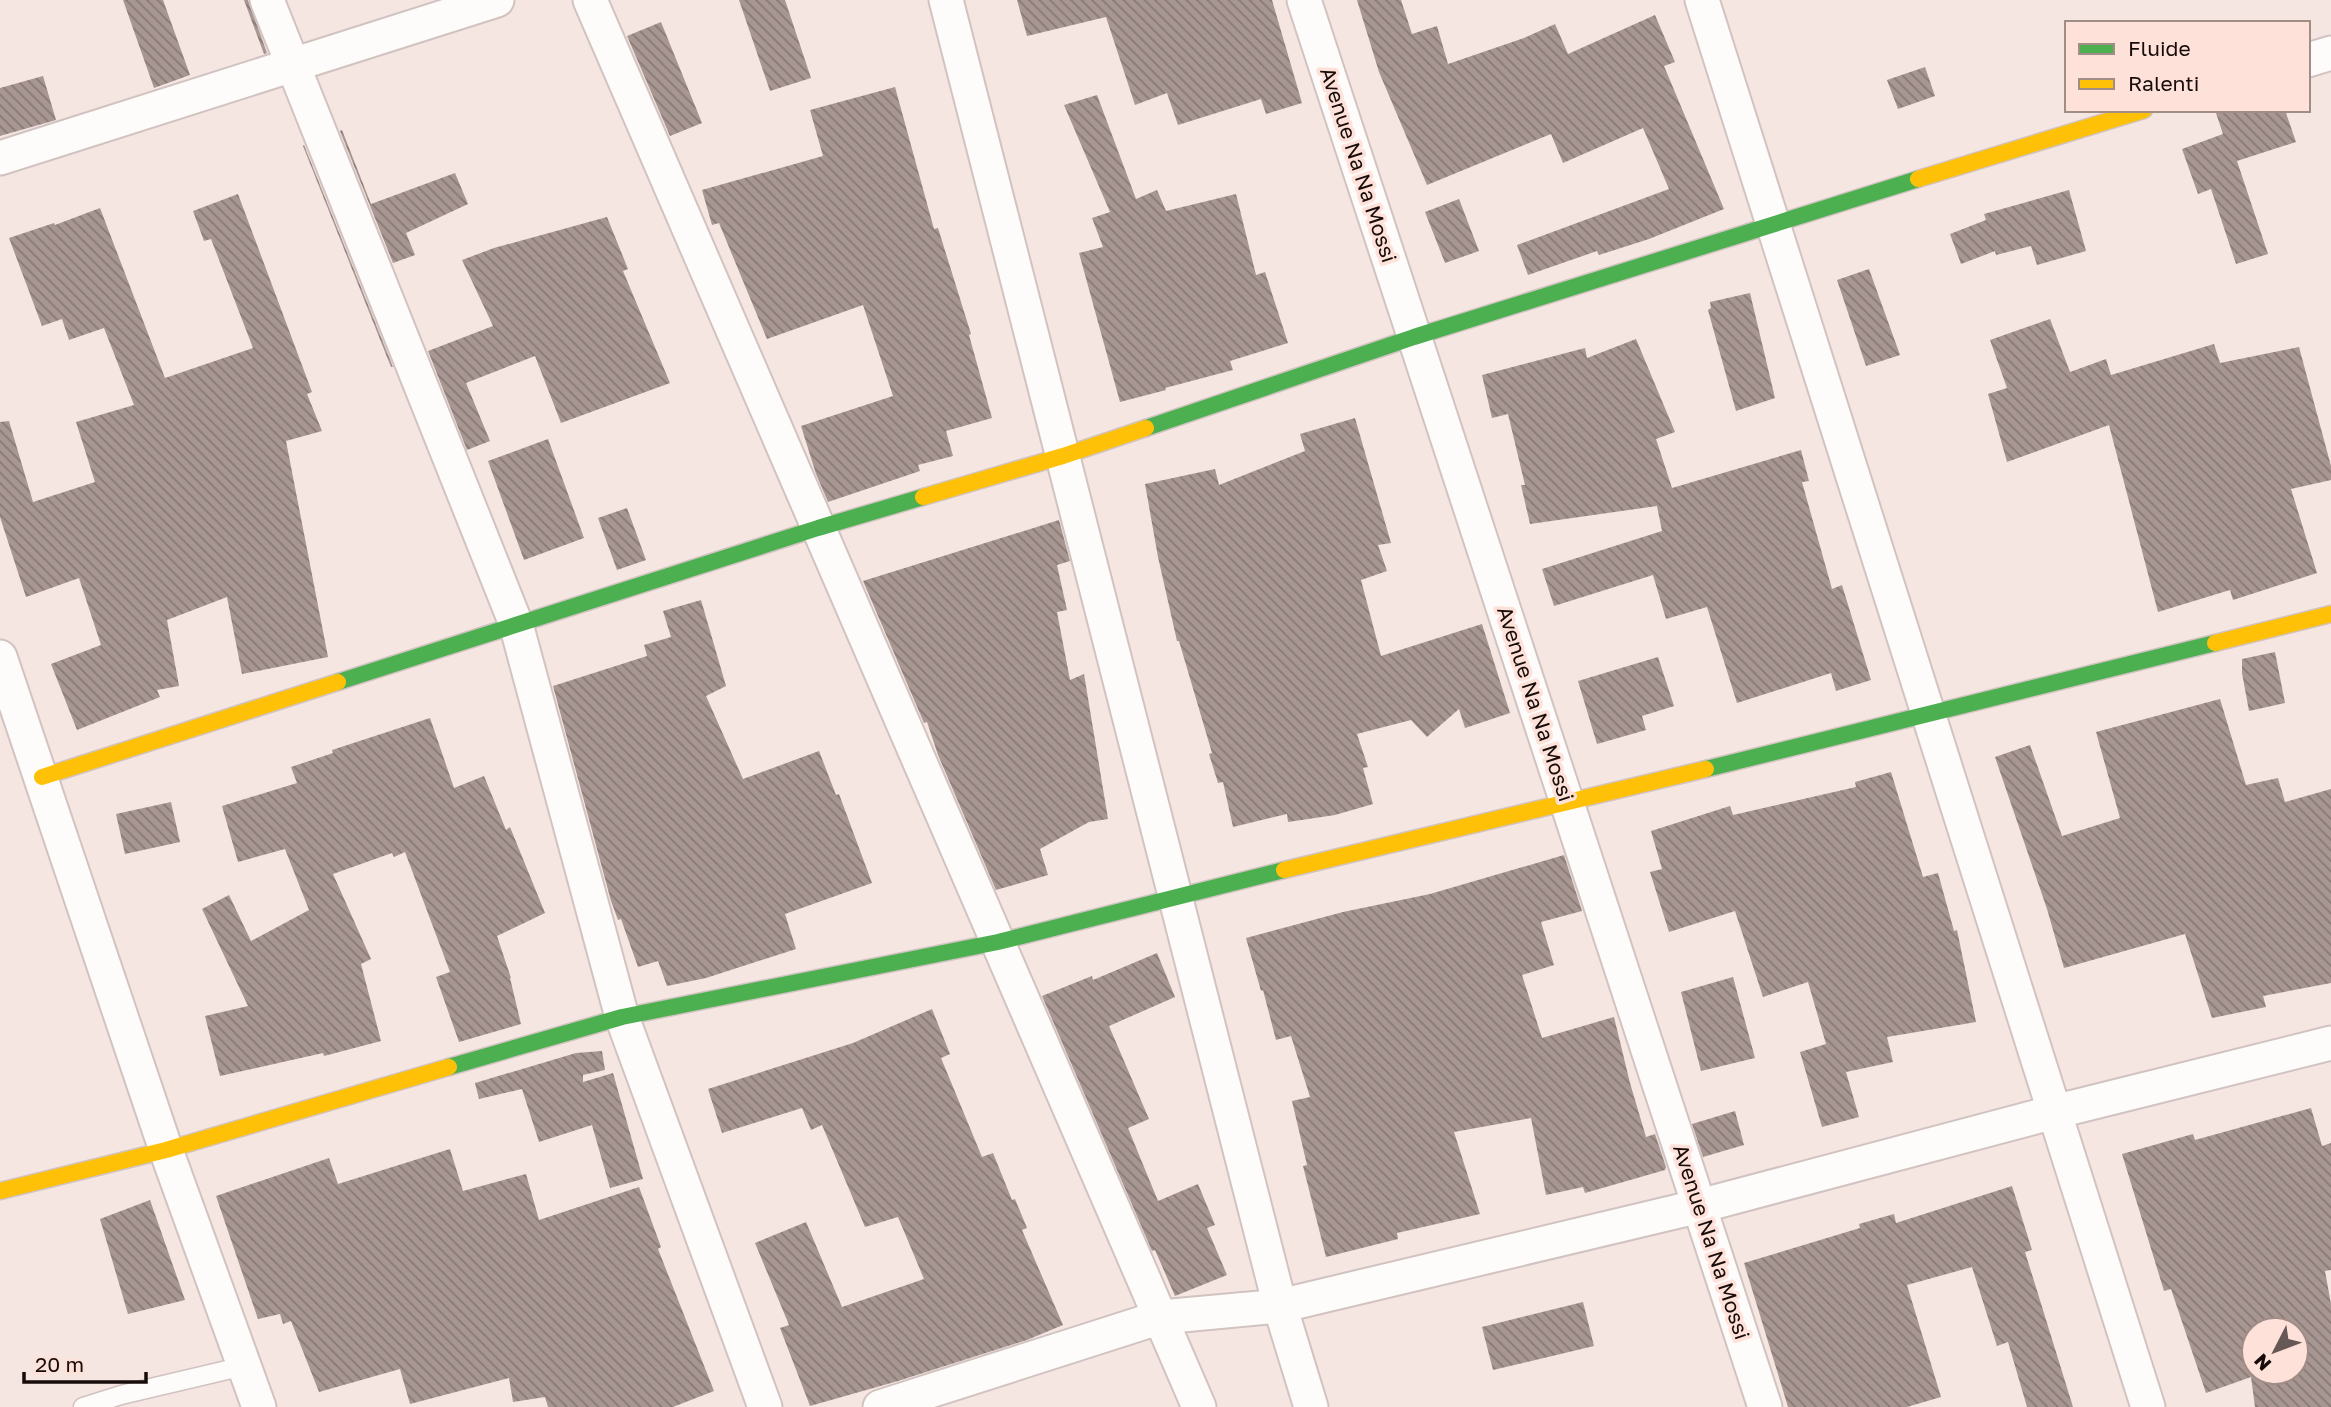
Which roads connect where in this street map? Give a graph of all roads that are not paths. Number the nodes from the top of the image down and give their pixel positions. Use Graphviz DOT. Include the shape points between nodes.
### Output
graph roads {
  1 [pos="267,0"];
  2 [pos="497,0"];
  3 [pos="590,0"];
  4 [pos="946,0"];
  5 [pos="1304,0"];
  6 [pos="1702,0"];
  7 [pos="2331,53"];
  8 [pos="2310,59"];
  9 [pos="293,65"];
  10 [pos="2137,112"];
  11 [pos="0,158"];
  12 [pos="1773,223"];
  13 [pos="1414,337"];
  14 [pos="1063,456"];
  15 [pos="818,528"];
  16 [pos="2331,614"];
  17 [pos="516,624"];
  18 [pos="0,657"];
  19 [pos="1929,714"];
  20 [pos="42,777"];
  21 [pos="1567,803"];
  22 [pos="1175,896"];
  23 [pos="998,943"];
  24 [pos="622,1017"];
  25 [pos="2331,1043"];
  26 [pos="2054,1112"];
  27 [pos="166,1150"];
  28 [pos="0,1191"];
  29 [pos="1699,1206"];
  30 [pos="1280,1306"];
  31 [pos="1161,1317"];
  32 [pos="244,1366"];
  33 [pos="83,1407"];
  34 [pos="259,1407"];
  35 [pos="765,1407"];
  36 [pos="880,1407"];
  37 [pos="1199,1407"];
  38 [pos="1311,1407"];
  39 [pos="1765,1407"];
  40 [pos="2148,1407"];
  1 -- 9 [label="street"];
  2 -- 9 [label="street"];
  3 -- 15 [label="street"];
  4 -- 14 [label="street"];
  5 -- 13 [label="street, Avenue Na Na Mossi"];
  6 -- 12 [label="street"];
  7 -- 8 [label="street"];
  9 -- 11 [label="street"];
  9 -- 17 [label="street"];
  10 -- 12 [label="street"];
  12 -- 13 [label="street"];
  12 -- 19 [label="street"];
  13 -- 14 [label="street"];
  13 -- 21 [label="street, Avenue Na Na Mossi"];
  14 -- 15 [label="street"];
  14 -- 22 [label="street"];
  15 -- 17 [label="street"];
  15 -- 23 [label="street"];
  16 -- 19 [label="street"];
  17 -- 20 [label="street"];
  17 -- 24 [label="street"];
  18 -- 20 [label="street"];
  19 -- 21 [label="street"];
  19 -- 26 [label="street"];
  20 -- 27 [label="street"];
  21 -- 22 [label="street"];
  21 -- 29 [label="street, Avenue Na Na Mossi"];
  22 -- 23 [label="street"];
  22 -- 30 [label="street"];
  23 -- 24 [label="street"];
  23 -- 31 [label="street"];
  24 -- 27 [label="street"];
  24 -- 35 [label="street"];
  25 -- 26 [label="street"];
  26 -- 29 [label="street"];
  26 -- 40 [label="street"];
  27 -- 28 [label="street"];
  27 -- 32 [label="street"];
  29 -- 30 [label="street"];
  29 -- 39 [label="street, Avenue Na Na Mossi"];
  30 -- 31 [label="street"];
  30 -- 38 [label="street"];
  31 -- 36 [label="street"];
  31 -- 37 [label="street"];
  32 -- 33 [label="lane"];
  32 -- 34 [label="street"];
}
